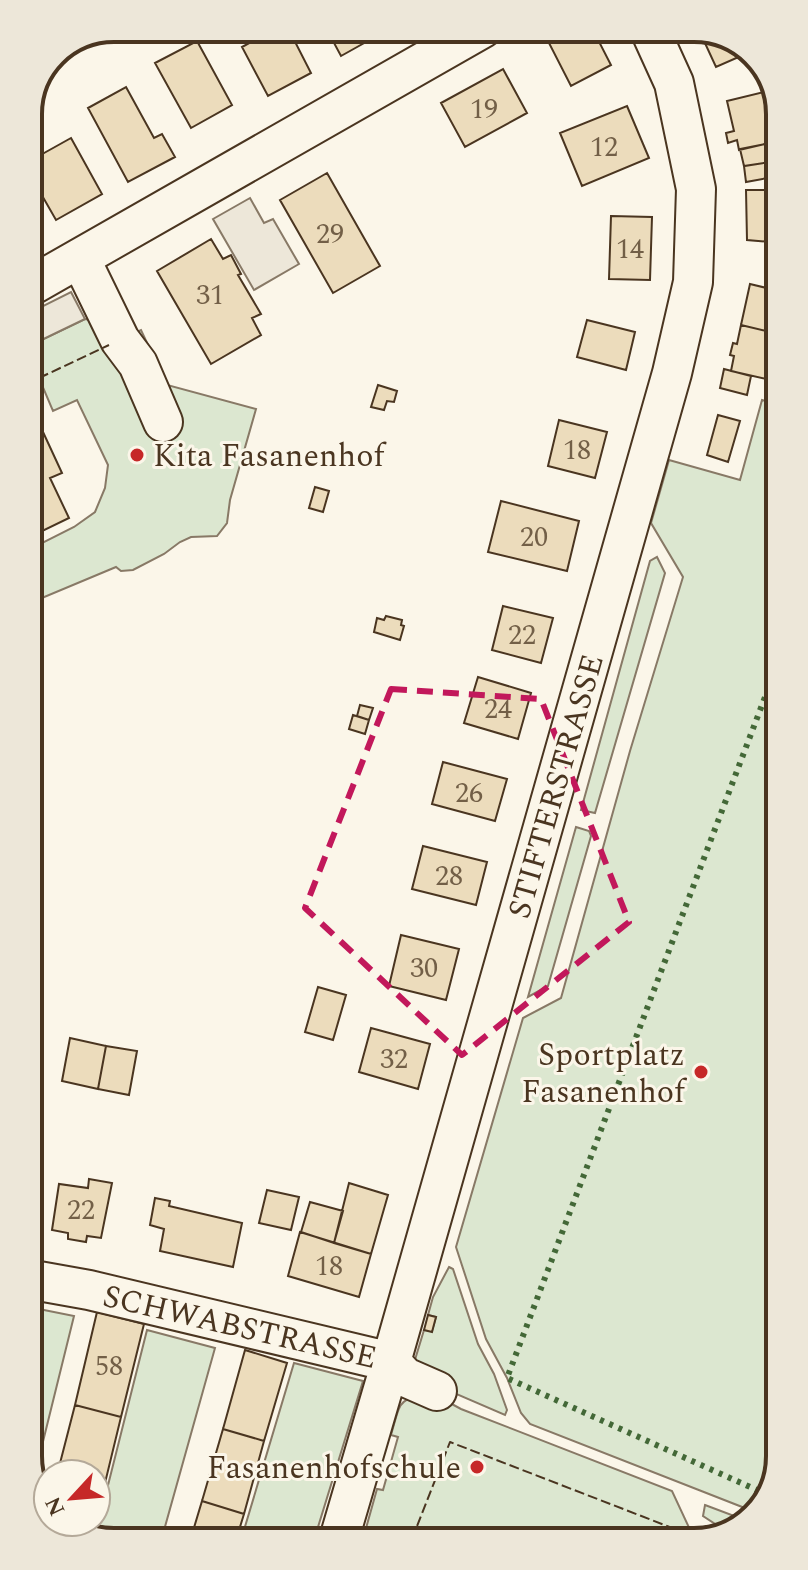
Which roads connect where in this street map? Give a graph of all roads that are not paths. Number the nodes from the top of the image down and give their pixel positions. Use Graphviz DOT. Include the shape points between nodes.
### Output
graph roads {
  1 [pos="458,42"];
  2 [pos="655,42"];
  3 [pos="80,258"];
  4 [pos="42,280"];
  5 [pos="163,422"];
  6 [pos="42,1282"];
  7 [pos="391,1362"];
  8 [pos="437,1391"];
  9 [pos="342,1528"];
  1 -- 3 [label="street"];
  2 -- 7 [label="street, STIFTERSTRASSE" via="674,83 696,189 693,282"];
  3 -- 4 [label="street"];
  3 -- 5 [label="street"];
  6 -- 7 [label="street, SCHWABSTRASSE"];
  7 -- 8 [label="street, SCHWABSTRASSE" via="405,1377"];
  7 -- 9 [label="street, STIFTERSTRASSE"];
}
